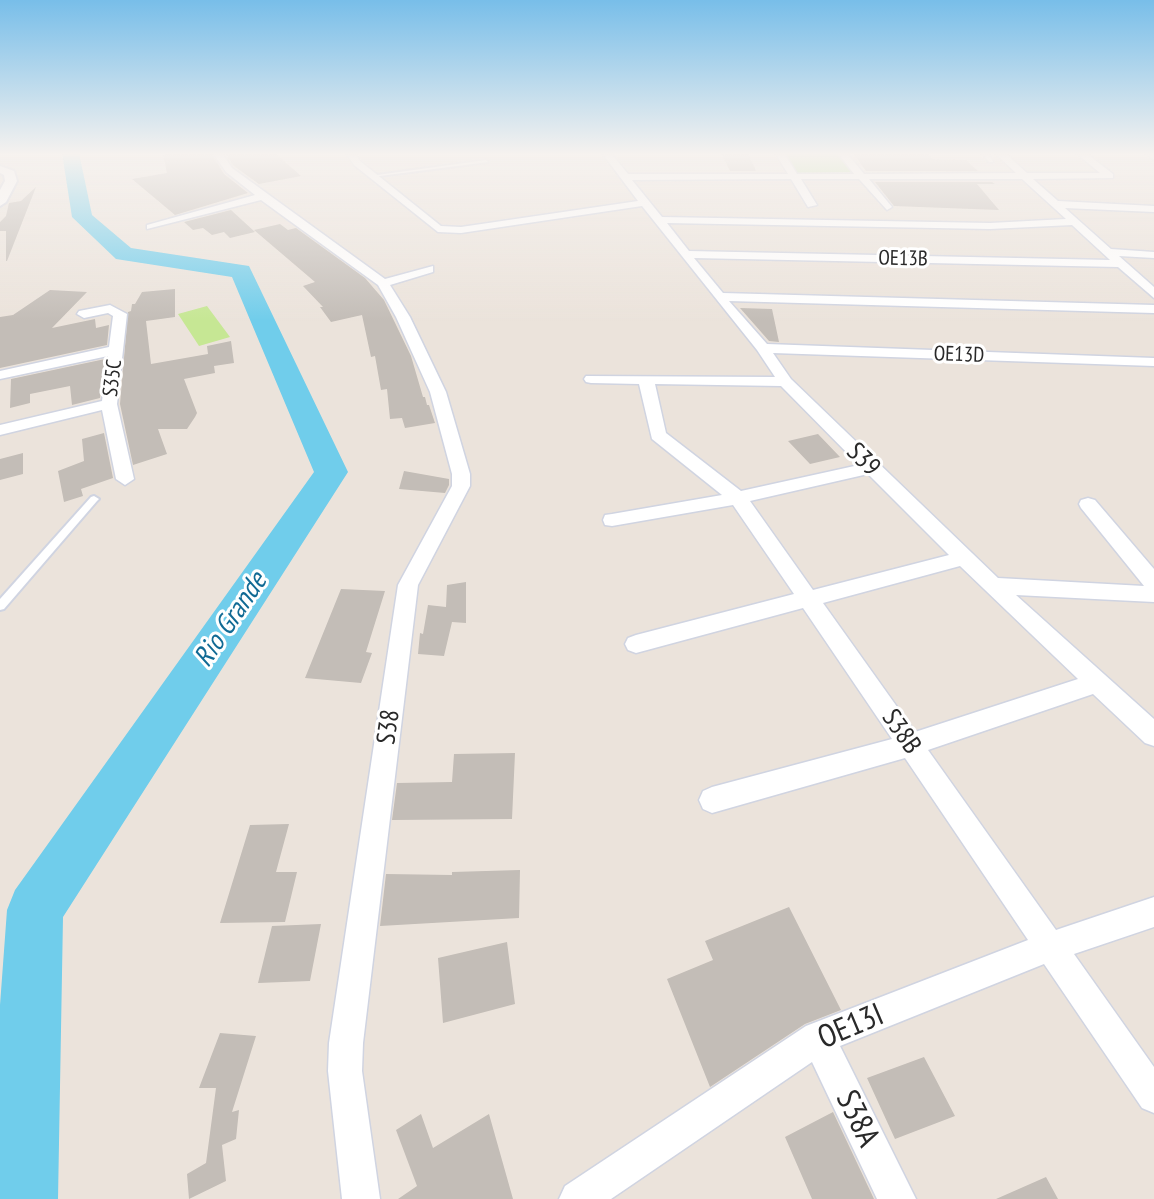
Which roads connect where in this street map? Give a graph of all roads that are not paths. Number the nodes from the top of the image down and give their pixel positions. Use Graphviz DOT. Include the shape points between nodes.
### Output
graph roads {
  1 [pos="216,209"];
  2 [pos="281,209"];
  3 [pos="413,209"];
  4 [pos="603,209"];
  5 [pos="648,209"];
  6 [pos="1060,209"];
  7 [pos="658,220"];
  8 [pos="1073,222"];
  9 [pos="151,227"];
  10 [pos="1109,252"];
  11 [pos="684,254"];
  12 [pos="1154,255"];
  13 [pos="1121,264"];
  14 [pos="429,269"];
  15 [pos="383,283"];
  16 [pos="1154,294"];
  17 [pos="719,297"];
  18 [pos="1154,309"];
  19 [pos="84,314"];
  20 [pos="763,348"];
  21 [pos="117,349"];
  22 [pos="1154,362"];
  23 [pos="0,375"];
  24 [pos="591,379"];
  25 [pos="646,380"];
  26 [pos="785,382"];
  27 [pos="109,404"];
  28 [pos="0,430"];
  29 [pos="870,468"];
  30 [pos="125,479"];
  31 [pos="738,498"];
  32 [pos="94,499"];
  33 [pos="1087,504"];
  34 [pos="612,520"];
  35 [pos="964,558"];
  36 [pos="1154,583"];
  37 [pos="993,586"];
  38 [pos="1154,594"];
  39 [pos="810,600"];
  40 [pos="0,606"];
  41 [pos="636,644"];
  42 [pos="1098,682"];
  43 [pos="1154,734"];
  44 [pos="910,745"];
  45 [pos="712,800"];
  46 [pos="1154,912"];
  47 [pos="1050,947"];
  48 [pos="818,1038"];
  49 [pos="1154,1096"];
  50 [pos="361,1199"];
  51 [pos="578,1199"];
  52 [pos="897,1199"];
  1 -- 9 [label="street"];
  2 -- 15 [label="street"];
  3 -- 4 [label="street" via="438,229 461,230"];
  5 -- 7 [label="street, S39"];
  6 -- 8 [label="street"];
  7 -- 8 [label="street" via="990,226"];
  7 -- 11 [label="street, S39"];
  8 -- 10 [label="street"];
  10 -- 12 [label="street"];
  10 -- 13 [label="street"];
  11 -- 13 [label="street, OE13B"];
  11 -- 17 [label="street, S39"];
  13 -- 16 [label="street"];
  14 -- 15 [label="street"];
  15 -- 50 [label="street, S38" via="438,392 461,486 408,585 406,598 346,1043 345,1071"];
  17 -- 18 [label="street"];
  17 -- 20 [label="street, S39"];
  19 -- 21 [label="street, S35C" via="118,311"];
  20 -- 22 [label="street, OE13D"];
  20 -- 26 [label="street, S39"];
  21 -- 23 [label="street"];
  21 -- 27 [label="street, S35C"];
  24 -- 25 [label="street"];
  25 -- 26 [label="street"];
  25 -- 31 [label="street, S38B" via="662,439"];
  26 -- 29 [label="street, S39"];
  27 -- 28 [label="street"];
  27 -- 30 [label="street, S35C"];
  29 -- 31 [label="street"];
  29 -- 35 [label="street, S39"];
  31 -- 34 [label="street"];
  31 -- 39 [label="street, S38B"];
  32 -- 40 [label="lane"];
  33 -- 36 [label="street"];
  35 -- 37 [label="street, S39"];
  35 -- 39 [label="street"];
  37 -- 38 [label="street"];
  37 -- 42 [label="street, S39"];
  39 -- 41 [label="street"];
  39 -- 44 [label="street, S38B"];
  42 -- 43 [label="street, S39"];
  42 -- 44 [label="street"];
  44 -- 45 [label="street"];
  44 -- 47 [label="street, S38B"];
  46 -- 47 [label="street, OE13I"];
  47 -- 48 [label="street, OE13I"];
  47 -- 49 [label="street, S38B"];
  48 -- 51 [label="street, OE13I"];
  48 -- 52 [label="street, S38A"];
}
